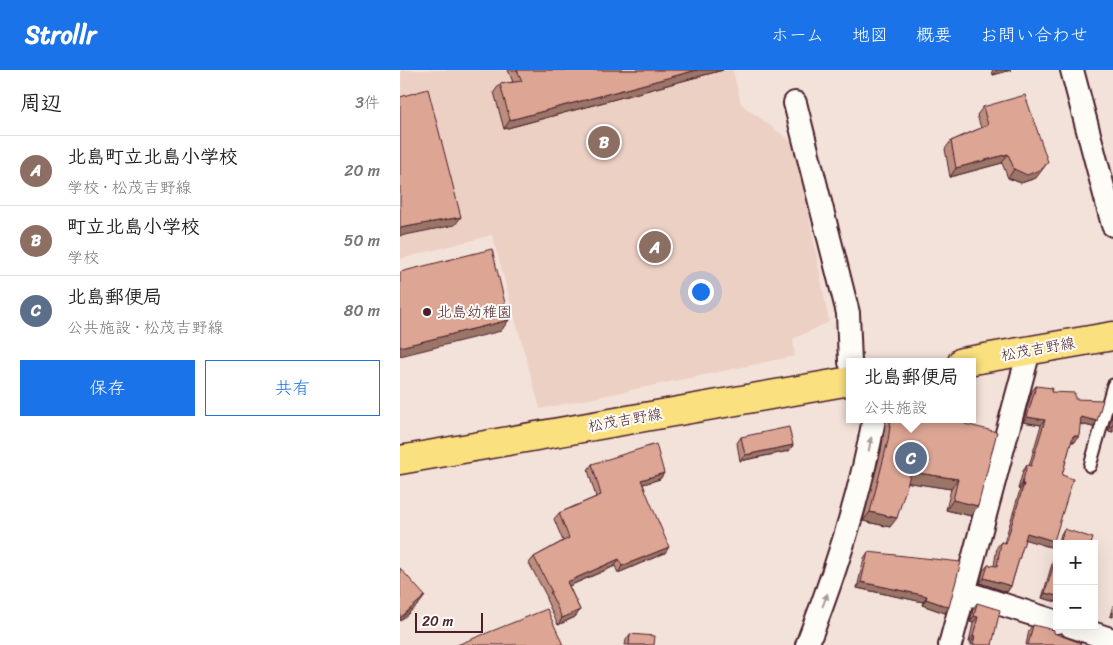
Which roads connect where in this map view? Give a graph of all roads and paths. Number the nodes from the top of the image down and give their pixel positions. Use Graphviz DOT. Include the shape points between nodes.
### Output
graph roads {
  1 [pos="1072,70"];
  2 [pos="795,103"];
  3 [pos="1113,225"];
  4 [pos="1110,341"];
  5 [pos="1029,351"];
  6 [pos="850,358"];
  7 [pos="976,360"];
  8 [pos="846,382"];
  9 [pos="1113,385"];
  10 [pos="873,423"];
  11 [pos="400,460"];
  12 [pos="1090,466"];
  13 [pos="964,592"];
  14 [pos="1053,621"];
  15 [pos="1083,630"];
  16 [pos="1113,640"];
  17 [pos="807,645"];
  18 [pos="950,645"];
  1 -- 3 [label="street"];
  2 -- 6 [label="street" via="848,313"];
  4 -- 5 [label="main road, 松茂吉野線"];
  5 -- 7 [label="main road, 松茂吉野線"];
  5 -- 13 [label="street"];
  8 -- 11 [label="main road, 松茂吉野線"];
  9 -- 12 [label="lane"];
  17 -- 10 [label="street, one-way" via="850,525"];
  13 -- 14 [label="street"];
  13 -- 18 [label="street"];
  15 -- 16 [label="street"];
}
